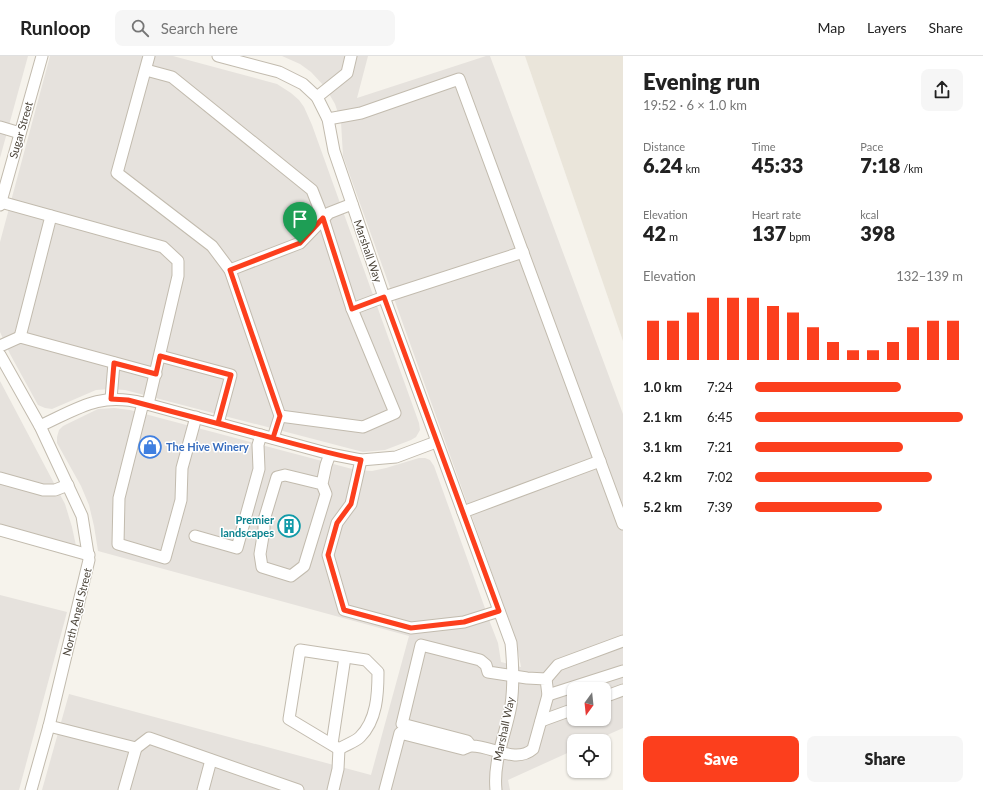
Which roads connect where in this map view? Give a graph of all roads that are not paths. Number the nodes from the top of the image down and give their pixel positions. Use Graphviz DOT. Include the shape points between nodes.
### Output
graph roads {
  1 [pos="42,56"];
  2 [pos="150,56"];
  3 [pos="221,56"];
  4 [pos="351,56"];
  5 [pos="146,70"];
  6 [pos="317,97"];
  7 [pos="328,119"];
  8 [pos="0,128"];
  9 [pos="20,133"];
  10 [pos="2,189"];
  11 [pos="0,203"];
  12 [pos="352,204"];
  13 [pos="51,216"];
  14 [pos="323,218"];
  15 [pos="523,252"];
  16 [pos="230,270"];
  17 [pos="384,297"];
  18 [pos="352,309"];
  19 [pos="20,337"];
  20 [pos="0,346"];
  21 [pos="0,355"];
  22 [pos="160,356"];
  23 [pos="114,363"];
  24 [pos="156,374"];
  25 [pos="111,399"];
  26 [pos="146,404"];
  27 [pos="280,416"];
  28 [pos="196,417"];
  29 [pos="218,423"];
  30 [pos="40,426"];
  31 [pos="261,435"];
  32 [pos="273,438"];
  33 [pos="436,442"];
  34 [pos="330,454"];
  35 [pos="361,460"];
  36 [pos="600,461"];
  37 [pos="0,478"];
  38 [pos="322,484"];
  39 [pos="68,485"];
  40 [pos="463,512"];
  41 [pos="623,524"];
  42 [pos="0,530"];
  43 [pos="195,536"];
  44 [pos="89,555"];
  45 [pos="499,611"];
  46 [pos="623,641"];
  47 [pos="345,657"];
  48 [pos="623,671"];
  49 [pos="513,676"];
  50 [pos="546,679"];
  51 [pos="623,690"];
  52 [pos="548,695"];
  53 [pos="611,695"];
  54 [pos="567,712"];
  55 [pos="541,721"];
  56 [pos="49,726"];
  57 [pos="335,746"];
  58 [pos="472,746"];
  59 [pos="136,748"];
  60 [pos="498,752"];
  61 [pos="212,760"];
  62 [pos="274,786"];
  63 [pos="31,790"];
  64 [pos="124,790"];
  65 [pos="203,790"];
  66 [pos="298,790"];
  67 [pos="333,790"];
  68 [pos="385,790"];
  69 [pos="496,790"];
  1 -- 9 [label="street, Sugar Street"];
  2 -- 5 [label="street"];
  3 -- 6 [label="street, Marshall Way" via="279,72 303,84"];
  4 -- 6 [label="street" via="347,73"];
  5 -- 14 [label="street" via="172,77 312,190"];
  5 -- 16 [label="street" via="117,173 212,246"];
  6 -- 7 [label="street, Marshall Way"];
  7 -- 12 [label="street, Marshall Way" via="334,151"];
  7 -- 15 [label="street" via="361,114 459,79"];
  8 -- 9 [label="street"];
  9 -- 10 [label="street, Sugar Street"];
  10 -- 11 [label="street, Sugar Street"];
  11 -- 13 [label="street"];
  12 -- 14 [label="street"];
  12 -- 17 [label="street, Marshall Way"];
  13 -- 19 [label="street"];
  13 -- 22 [label="street" via="163,247 178,261 178,276"];
  14 -- 16 [label="street" via="300,243"];
  14 -- 18 [label="street"];
  15 -- 17 [label="street"];
  15 -- 36 [label="street"];
  16 -- 27 [label="street"];
  17 -- 18 [label="street"];
  17 -- 33 [label="street, Marshall Way"];
  18 -- 27 [label="street" via="395,413 363,427"];
  19 -- 20 [label="street"];
  19 -- 23 [label="street"];
  21 -- 30 [label="street, North Angel Street"];
  22 -- 24 [label="street"];
  22 -- 29 [label="street" via="231,375"];
  23 -- 24 [label="street"];
  23 -- 25 [label="street"];
  24 -- 26 [label="street"];
  25 -- 26 [label="street"];
  25 -- 30 [label="street" via="89,403"];
  26 -- 28 [label="street"];
  26 -- 28 [label="street" via="119,498 118,544 165,558 181,500 182,468"];
  27 -- 32 [label="street"];
  28 -- 29 [label="street"];
  29 -- 31 [label="street"];
  30 -- 39 [label="street, North Angel Street"];
  31 -- 32 [label="street"];
  31 -- 43 [label="street" via="258,446 258,470 237,548"];
  32 -- 34 [label="street"];
  33 -- 35 [label="street" via="396,457"];
  33 -- 40 [label="street, Marshall Way"];
  34 -- 35 [label="street"];
  34 -- 38 [label="street"];
  35 -- 45 [label="street" via="351,504 337,523 328,555 344,610 411,628 464,622"];
  36 -- 40 [label="street"];
  36 -- 41 [label="street"];
  37 -- 39 [label="street" via="43,490 56,490"];
  38 -- 38 [label="street" via="285,475 276,478 264,520 260,554 262,568 291,576 304,566 326,494"];
  39 -- 44 [label="street, North Angel Street" via="82,516"];
  40 -- 45 [label="street, Marshall Way"];
  42 -- 44 [label="street"];
  44 -- 56 [label="street, North Angel Street"];
  45 -- 49 [label="street, Marshall Way" via="511,643"];
  46 -- 50 [label="street" via="558,665"];
  47 -- 57 [label="street"];
  47 -- 57 [label="street" via="366,660 378,672 378,690 372,718 360,737"];
  47 -- 57 [label="street" via="300,650 289,719"];
  48 -- 52 [label="street"];
  49 -- 50 [label="street"];
  49 -- 58 [label="street" via="488,672 486,665 480,660 421,645 402,724 467,741"];
  49 -- 60 [label="street, Marshall Way" via="511,706"];
  50 -- 52 [label="street"];
  51 -- 53 [label="street"];
  52 -- 55 [label="street"];
  54 -- 55 [label="street"];
  55 -- 60 [label="street" via="533,749 528,753 513,755"];
  56 -- 59 [label="street"];
  56 -- 63 [label="street, North Angel Street"];
  57 -- 67 [label="street" via="338,769"];
  58 -- 60 [label="street"];
  58 -- 68 [label="street" via="463,749 400,733"];
  59 -- 61 [label="street" via="149,738"];
  59 -- 64 [label="street"];
  60 -- 69 [label="street, Marshall Way" via="494,778"];
  61 -- 62 [label="street"];
  61 -- 65 [label="street"];
  62 -- 66 [label="street"];
}
